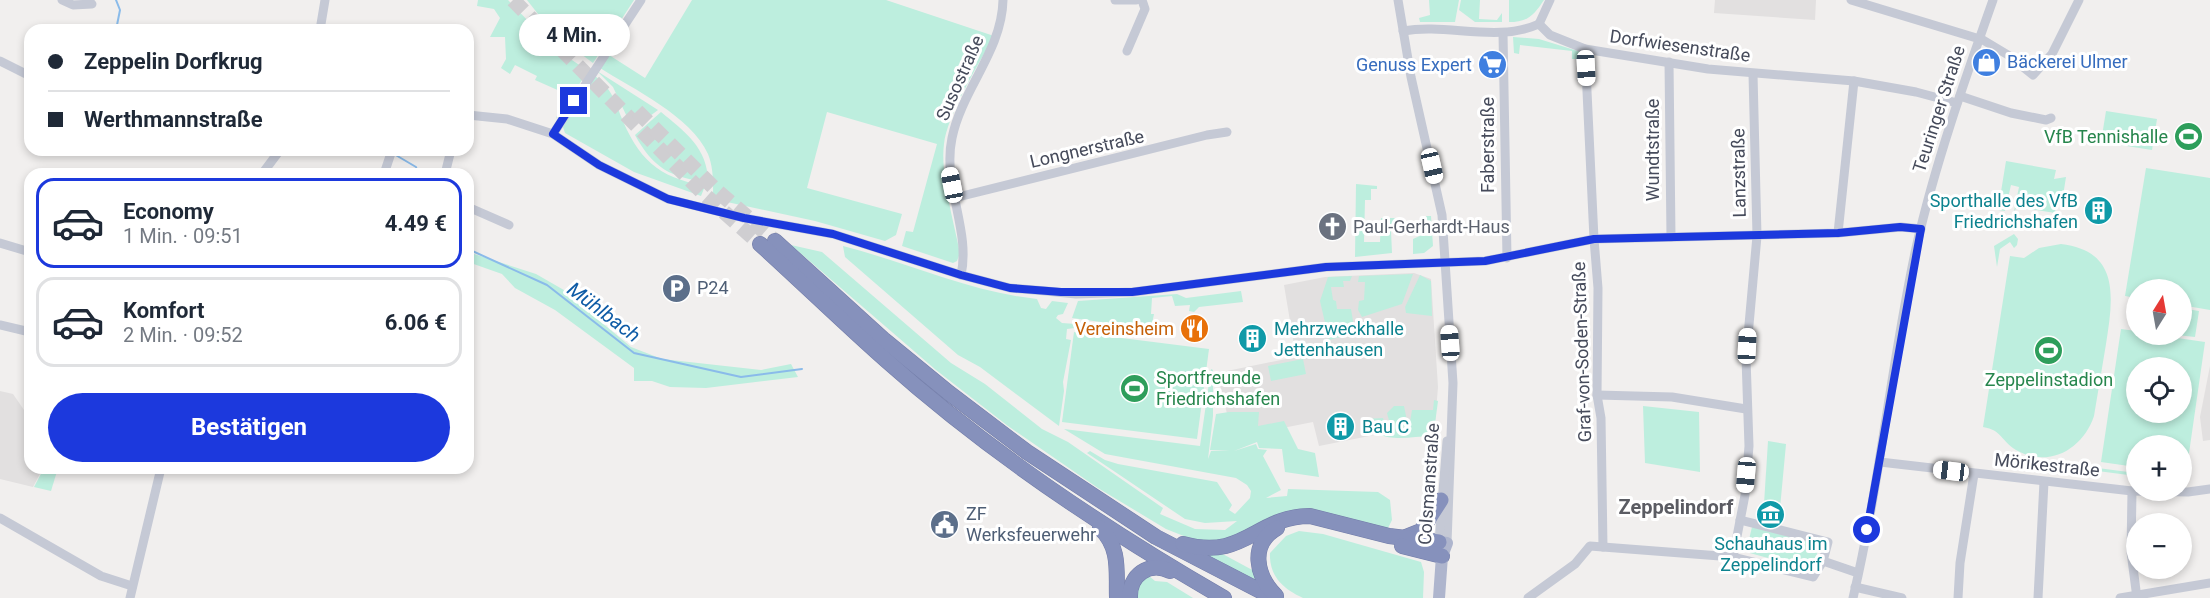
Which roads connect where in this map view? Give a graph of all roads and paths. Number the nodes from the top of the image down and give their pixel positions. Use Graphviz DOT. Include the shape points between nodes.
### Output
graph roads {
  1 [pos="62,0"];
  2 [pos="325,0"];
  3 [pos="641,0"];
  4 [pos="1003,0"];
  5 [pos="1115,0"];
  6 [pos="1136,0"];
  7 [pos="1142,0"];
  8 [pos="1398,0"];
  9 [pos="1550,0"];
  10 [pos="1851,0"];
  11 [pos="1993,0"];
  12 [pos="2079,0"];
  13 [pos="92,4"];
  14 [pos="321,24"];
  15 [pos="1539,24"];
  16 [pos="1403,31"];
  17 [pos="1503,33"];
  18 [pos="1979,39"];
  19 [pos="1585,49"];
  20 [pos="1127,51"];
  21 [pos="0,61"];
  22 [pos="1669,62"];
  23 [pos="24,73"];
  24 [pos="1753,74"];
  25 [pos="1854,81"];
  26 [pos="1958,100"];
  27 [pos="474,116"];
  28 [pos="2051,118"];
  29 [pos="1227,132"];
  30 [pos="553,134"];
  31 [pos="954,198"];
  32 [pos="474,210"];
  33 [pos="509,225"];
  34 [pos="1921,229"];
  35 [pos="1838,233"];
  36 [pos="1757,236"];
  37 [pos="1671,237"];
  38 [pos="1594,239"];
  39 [pos="0,243"];
  40 [pos="24,250"];
  41 [pos="1507,258"];
  42 [pos="1444,263"];
  43 [pos="961,275"];
  44 [pos="0,325"];
  45 [pos="24,331"];
  46 [pos="1597,395"];
  47 [pos="1746,409"];
  48 [pos="1451,415"];
  49 [pos="1880,462"];
  50 [pos="160,474"];
  51 [pos="1974,474"];
  52 [pos="2044,482"];
  53 [pos="2210,489"];
  54 [pos="2126,490"];
  55 [pos="2192,491"];
  56 [pos="1442,500"];
  57 [pos="1068,501"];
  58 [pos="2132,501"];
  59 [pos="0,518"];
  60 [pos="1740,520"];
  61 [pos="1156,537"];
  62 [pos="1400,538"];
  63 [pos="1443,547"];
  64 [pos="1603,547"];
  65 [pos="1733,557"];
  66 [pos="1823,561"];
  67 [pos="1858,573"];
  68 [pos="2210,583"];
  69 [pos="132,586"];
  70 [pos="1203,586"];
  71 [pos="1855,587"];
  72 [pos="130,598"];
  73 [pos="1117,598"];
  74 [pos="1130,598"];
  75 [pos="1224,598"];
  76 [pos="1276,598"];
  77 [pos="1439,598"];
  78 [pos="1527,598"];
  79 [pos="1853,598"];
  80 [pos="1902,598"];
  81 [pos="1958,598"];
  82 [pos="2038,598"];
  83 [pos="2120,598"];
  84 [pos="2137,598"];
  1 -- 13 [label="street" via="73,5"];
  2 -- 14 [label="street"];
  3 -- 30 [label="street"];
  4 -- 31 [label="street, Susostraße" via="997,38 952,136 950,173"];
  5 -- 6 [label="street"];
  7 -- 20 [label="street" via="1145,9"];
  8 -- 16 [label="street, Colsmanstraße"];
  9 -- 15 [label="street"];
  10 -- 18 [label="street"];
  11 -- 18 [label="street, Teuringer Straße"];
  12 -- 18 [label="street" via="2052,54 2033,75"];
  15 -- 17 [label="street"];
  15 -- 19 [label="street, Dorfwiesenstraße" via="1550,35"];
  16 -- 17 [label="street"];
  16 -- 42 [label="street, Colsmanstraße" via="1440,200"];
  17 -- 41 [label="street, Faberstraße"];
  18 -- 26 [label="street, Teuringer Straße"];
  19 -- 22 [label="street, Dorfwiesenstraße"];
  19 -- 38 [label="street, Graf-von-Soden-Straße"];
  21 -- 23 [label="street"];
  22 -- 24 [label="street, Dorfwiesenstraße"];
  22 -- 37 [label="street, Wundtstraße"];
  24 -- 25 [label="street, Dorfwiesenstraße"];
  24 -- 36 [label="street, Lanzstraße"];
  25 -- 26 [label="street, Dorfwiesenstraße"];
  25 -- 35 [label="street"];
  26 -- 28 [label="street, Dorfwiesenstraße"];
  26 -- 34 [label="street, Teuringer Straße"];
  27 -- 30 [label="street" via="507,119"];
  29 -- 31 [label="street, Longnerstraße"];
  30 -- 43 [label="street" via="599,165 668,199 833,234"];
  31 -- 43 [label="street, Susostraße" via="965,255"];
  32 -- 33 [label="street"];
  34 -- 35 [label="street" via="1900,227"];
  34 -- 49 [label="street, Teuringer Straße"];
  35 -- 36 [label="street"];
  36 -- 37 [label="street"];
  36 -- 47 [label="street, Lanzstraße"];
  37 -- 38 [label="street"];
  38 -- 41 [label="street"];
  38 -- 46 [label="street, Graf-von-Soden-Straße" via="1598,288"];
  39 -- 40 [label="street"];
  41 -- 42 [label="street"];
  42 -- 43 [label="street" via="1326,267 1132,292 1076,294 1010,288"];
  42 -- 48 [label="street, Colsmanstraße" via="1453,383"];
  44 -- 45 [label="street"];
  46 -- 47 [label="street" via="1672,397"];
  46 -- 64 [label="street, Graf-von-Soden-Straße" via="1601,418"];
  47 -- 60 [label="street, Lanzstraße" via="1748,454"];
  48 -- 56 [label="street, Colsmanstraße"];
  48 -- 63 [label="street, Colsmanstraße"];
  49 -- 51 [label="street, Mörikestraße"];
  49 -- 67 [label="street, Teuringer Straße"];
  50 -- 69 [label="street"];
  51 -- 52 [label="street, Mörikestraße"];
  51 -- 81 [label="street"];
  52 -- 54 [label="street, Mörikestraße"];
  52 -- 82 [label="street"];
  53 -- 55 [label="street, Mörikestraße"];
  56 -- 62 [label="highway" via="1421,531"];
  56 -- 63 [label="street, Colsmanstraße"];
  57 -- 61 [label="highway" via="903,375 768,242 958,400 1070,482"];
  57 -- 70 [label="highway"];
  57 -- 73 [label="highway" via="1112,542 1116,553"];
  58 -- 84 [label="street" via="2131,552"];
  59 -- 69 [label="street" via="101,576"];
  60 -- 65 [label="street, Lanzstraße"];
  60 -- 66 [label="street" via="1828,542"];
  61 -- 62 [label="highway" via="1191,546 1226,547 1287,518 1310,516"];
  61 -- 76 [label="highway"];
  62 -- 63 [label="highway"];
  63 -- 76 [label="highway" via="1295,521 1270,532 1258,554 1262,577"];
  63 -- 77 [label="main road, Colsmanstraße"];
  64 -- 65 [label="street"];
  64 -- 78 [label="street" via="1590,546 1575,564"];
  65 -- 66 [label="street" via="1813,577"];
  66 -- 67 [label="street"];
  67 -- 71 [label="street, Teuringer Straße"];
  68 -- 84 [label="street"];
  69 -- 72 [label="street"];
  70 -- 74 [label="highway" via="1164,569 1150,568 1136,578"];
  70 -- 75 [label="highway"];
  71 -- 79 [label="street, Teuringer Straße"];
  71 -- 80 [label="street"];
  83 -- 84 [label="street"];
}
